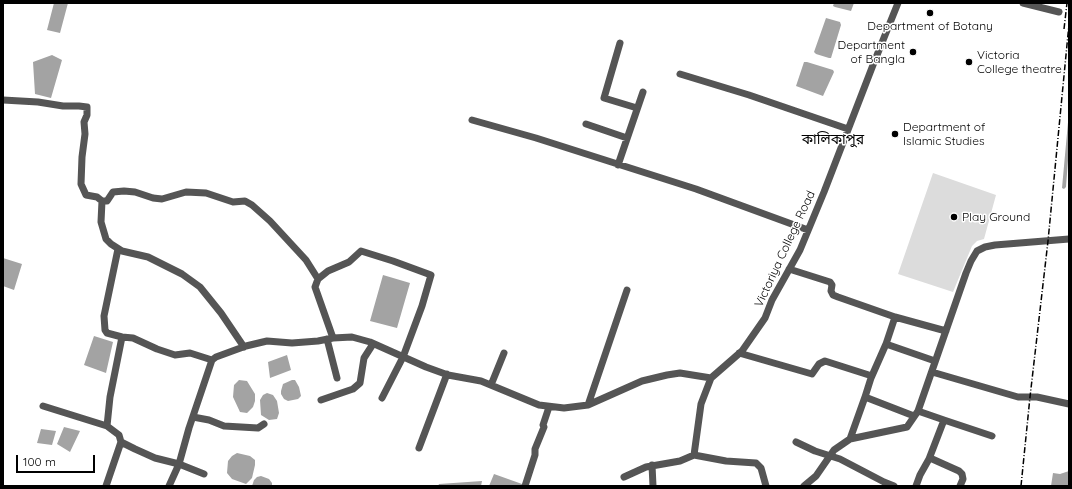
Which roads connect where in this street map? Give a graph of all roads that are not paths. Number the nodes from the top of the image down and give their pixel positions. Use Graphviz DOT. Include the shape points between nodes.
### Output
graph roads {
  1 [pos="1023,3"];
  2 [pos="897,4"];
  3 [pos="1059,12"];
  4 [pos="620,43"];
  5 [pos="680,74"];
  6 [pos="644,92"];
  7 [pos="3,100"];
  8 [pos="638,108"];
  9 [pos="472,120"];
  10 [pos="586,124"];
  11 [pos="848,129"];
  12 [pos="627,138"];
  13 [pos="618,165"];
  14 [pos="102,201"];
  15 [pos="808,230"];
  16 [pos="1069,239"];
  17 [pos="118,249"];
  18 [pos="789,270"];
  19 [pos="318,279"];
  20 [pos="626,290"];
  21 [pos="895,317"];
  22 [pos="946,331"];
  23 [pos="122,337"];
  24 [pos="330,339"];
  25 [pos="373,344"];
  26 [pos="886,344"];
  27 [pos="244,347"];
  28 [pos="504,353"];
  29 [pos="739,353"];
  30 [pos="403,357"];
  31 [pos="212,360"];
  32 [pos="935,361"];
  33 [pos="932,372"];
  34 [pos="446,374"];
  35 [pos="872,376"];
  36 [pos="337,378"];
  37 [pos="711,378"];
  38 [pos="491,385"];
  39 [pos="864,397"];
  40 [pos="382,398"];
  41 [pos="321,400"];
  42 [pos="1069,404"];
  43 [pos="588,405"];
  44 [pos="43,406"];
  45 [pos="549,407"];
  46 [pos="916,413"];
  47 [pos="193,417"];
  48 [pos="944,420"];
  49 [pos="264,424"];
  50 [pos="107,426"];
  51 [pos="992,436"];
  52 [pos="850,439"];
  53 [pos="121,442"];
  54 [pos="796,442"];
  55 [pos="419,448"];
  56 [pos="694,455"];
  57 [pos="830,456"];
  58 [pos="930,458"];
  59 [pos="179,464"];
  60 [pos="652,465"];
  61 [pos="204,474"];
  62 [pos="624,477"];
  63 [pos="808,485"];
  64 [pos="106,486"];
  65 [pos="169,486"];
  66 [pos="524,486"];
  67 [pos="653,486"];
  68 [pos="766,486"];
  69 [pos="894,486"];
  70 [pos="916,486"];
  71 [pos="960,486"];
  1 -- 3 [label="street"];
  2 -- 11 [label="street, Victoriya College Road"];
  4 -- 8 [label="street" via="604,98"];
  5 -- 11 [label="street"];
  6 -- 8 [label="street"];
  7 -- 14 [label="street" via="87,107 81,184 86,195"];
  8 -- 12 [label="street"];
  9 -- 13 [label="street"];
  10 -- 12 [label="street"];
  11 -- 15 [label="street, Victoriya College Road"];
  12 -- 13 [label="street"];
  13 -- 15 [label="street" via="696,189"];
  14 -- 17 [label="street" via="101,222 106,239"];
  14 -- 19 [label="street" via="107,201 113,192 124,191 162,199 186,192 206,193 233,202 245,201 270,221 306,260"];
  15 -- 18 [label="street, Victoriya College Road"];
  16 -- 22 [label="street" via="995,245 977,251"];
  17 -- 23 [label="street" via="104,327 108,333"];
  17 -- 27 [label="street" via="148,257 182,274 200,287"];
  18 -- 21 [label="street" via="830,282 833,295 858,306"];
  18 -- 29 [label="street, Victoriya College Road" via="765,318"];
  19 -- 24 [label="street" via="315,287"];
  19 -- 30 [label="street" via="328,271 349,262 361,251 431,276"];
  20 -- 43 [label="street"];
  21 -- 22 [label="street"];
  21 -- 26 [label="street"];
  22 -- 32 [label="street"];
  23 -- 31 [label="street" via="133,338 175,356 190,354"];
  23 -- 50 [label="street"];
  24 -- 25 [label="street" via="352,337"];
  24 -- 27 [label="street" via="267,341"];
  24 -- 36 [label="street"];
  25 -- 30 [label="street"];
  25 -- 41 [label="street" via="364,358 360,384 353,390"];
  26 -- 32 [label="street"];
  26 -- 35 [label="street"];
  27 -- 31 [label="street"];
  28 -- 38 [label="street"];
  29 -- 35 [label="street" via="812,374 825,361"];
  29 -- 37 [label="street, Victoriya College Road"];
  30 -- 34 [label="street"];
  30 -- 40 [label="street"];
  31 -- 47 [label="street"];
  32 -- 33 [label="street"];
  33 -- 42 [label="street" via="1018,397 1037,397"];
  33 -- 46 [label="street"];
  34 -- 38 [label="street"];
  34 -- 55 [label="street"];
  35 -- 39 [label="street"];
  37 -- 43 [label="street" via="680,373 667,375 642,381"];
  37 -- 56 [label="street, Victoriya College Road" via="701,404"];
  38 -- 45 [label="street"];
  39 -- 46 [label="street"];
  39 -- 52 [label="street"];
  43 -- 45 [label="street"];
  44 -- 50 [label="street"];
  45 -- 66 [label="street"];
  46 -- 48 [label="street"];
  46 -- 52 [label="street" via="907,427"];
  47 -- 49 [label="street" via="224,426 258,428"];
  47 -- 59 [label="street"];
  48 -- 51 [label="street"];
  48 -- 58 [label="street"];
  50 -- 53 [label="street" via="119,435"];
  52 -- 57 [label="street"];
  53 -- 59 [label="street" via="155,458"];
  53 -- 64 [label="street"];
  54 -- 57 [label="street"];
  56 -- 60 [label="street" via="680,462"];
  56 -- 68 [label="street" via="756,463 761,468"];
  57 -- 63 [label="street"];
  57 -- 69 [label="street"];
  58 -- 70 [label="street"];
  58 -- 71 [label="street" via="962,474"];
  59 -- 61 [label="street"];
  59 -- 65 [label="street"];
  60 -- 62 [label="street"];
  60 -- 67 [label="street"];
}
